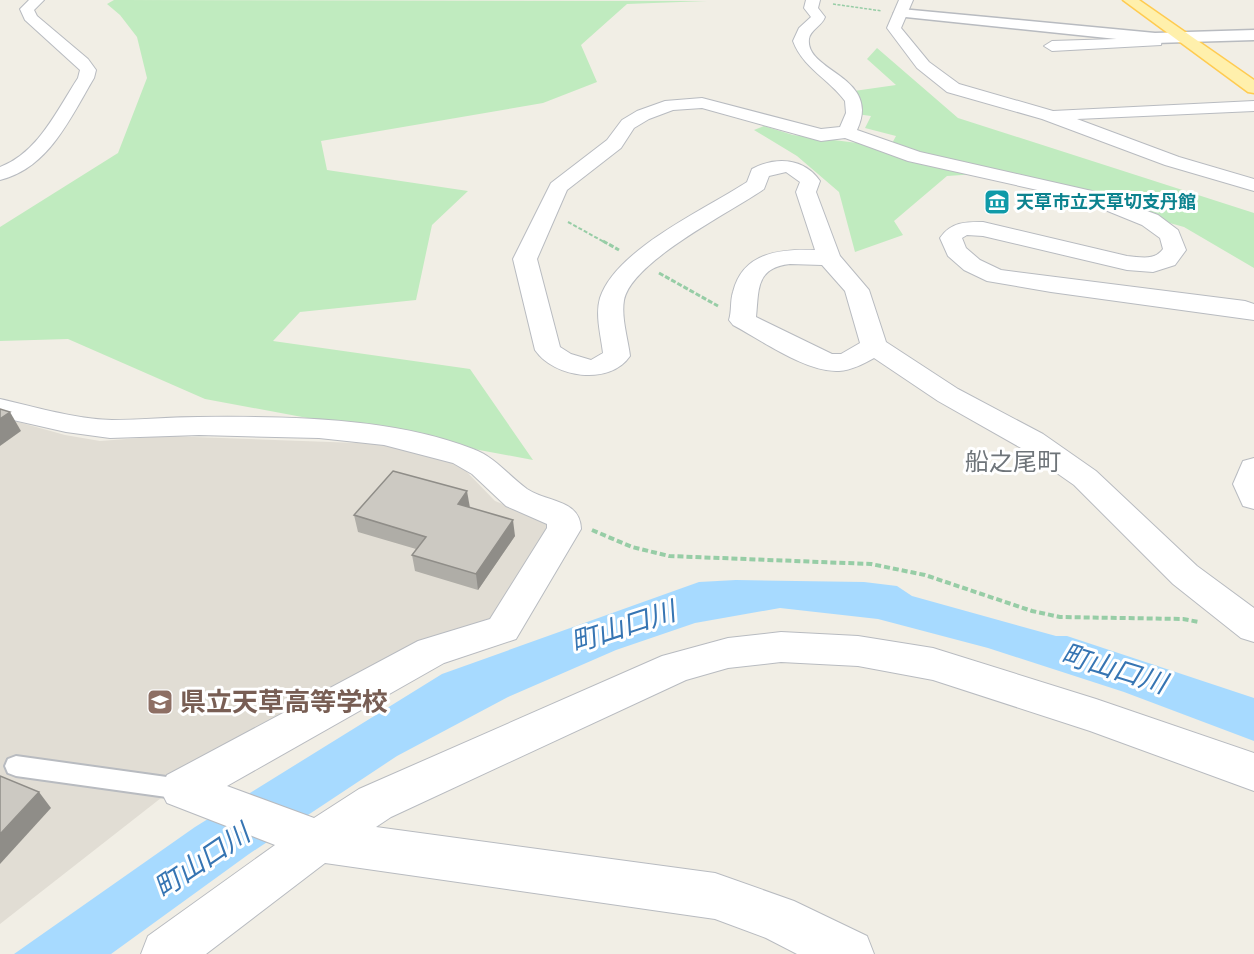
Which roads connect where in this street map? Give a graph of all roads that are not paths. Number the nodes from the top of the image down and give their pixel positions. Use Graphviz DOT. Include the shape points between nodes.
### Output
graph roads {
  1 [pos="37,0"];
  2 [pos="1130,0"];
  3 [pos="813,1"];
  4 [pos="885,4"];
  5 [pos="903,7"];
  6 [pos="1254,35"];
  7 [pos="1155,38"];
  8 [pos="1183,38"];
  9 [pos="1052,46"];
  10 [pos="1253,86"];
  11 [pos="1254,106"];
  12 [pos="1048,115"];
  13 [pos="847,132"];
  14 [pos="0,174"];
  15 [pos="1254,185"];
  16 [pos="829,258"];
  17 [pos="1254,312"];
  18 [pos="874,346"];
  19 [pos="0,408"];
  20 [pos="1254,468"];
  21 [pos="1254,498"];
  22 [pos="1254,628"];
  23 [pos="16,766"];
  24 [pos="1254,772"];
  25 [pos="189,792"];
  26 [pos="310,838"];
  27 [pos="166,954"];
  28 [pos="849,954"];
  1 -- 14 [label="street" via="27,13 82,60 88,70 48,140 18,167"];
  2 -- 8 [label="main road"];
  3 -- 13 [label="street" via="818,18 800,36 801,46 855,103"];
  4 -- 5 [label="street"];
  5 -- 7 [label="street"];
  5 -- 12 [label="street" via="894,28 923,65 953,88"];
  6 -- 8 [label="street"];
  7 -- 8 [label="street"];
  7 -- 9 [label="street" via="1156,42"];
  8 -- 10 [label="main road"];
  11 -- 12 [label="street"];
  12 -- 15 [label="street" via="1128,147"];
  13 -- 16 [label="street" via="821,135 702,103 671,105 643,115 628,124 614,144 558,187 525,259 548,350 561,360 584,367 604,366 617,356 612,299 620,280 744,195 757,184 759,173 778,166 798,169 810,181 806,192"];
  13 -- 17 [label="street" via="915,157 1086,195 1150,220 1174,243 1175,250 1167,260 1153,265 983,229 954,232 951,238 956,250 972,265 995,276"];
  16 -- 18 [label="street" via="857,290"];
  16 -- 18 [label="street" via="786,257 759,265 745,293 742,320 822,360 837,363"];
  18 -- 22 [label="street" via="948,395 1032,441 1085,478 1185,575"];
  19 -- 25 [label="street" via="110,429 319,429 384,436 464,456 483,467 517,498 564,518 564,529 503,629 431,652"];
  20 -- 21 [label="street" via="1249,484"];
  23 -- 25 [label="lane"];
  24 -- 26 [label="street" via="933,664 858,651 781,647 728,653 676,667 375,803"];
  25 -- 26 [label="street"];
  26 -- 27 [label="street"];
  26 -- 28 [label="street" via="715,896 777,918"];
}
